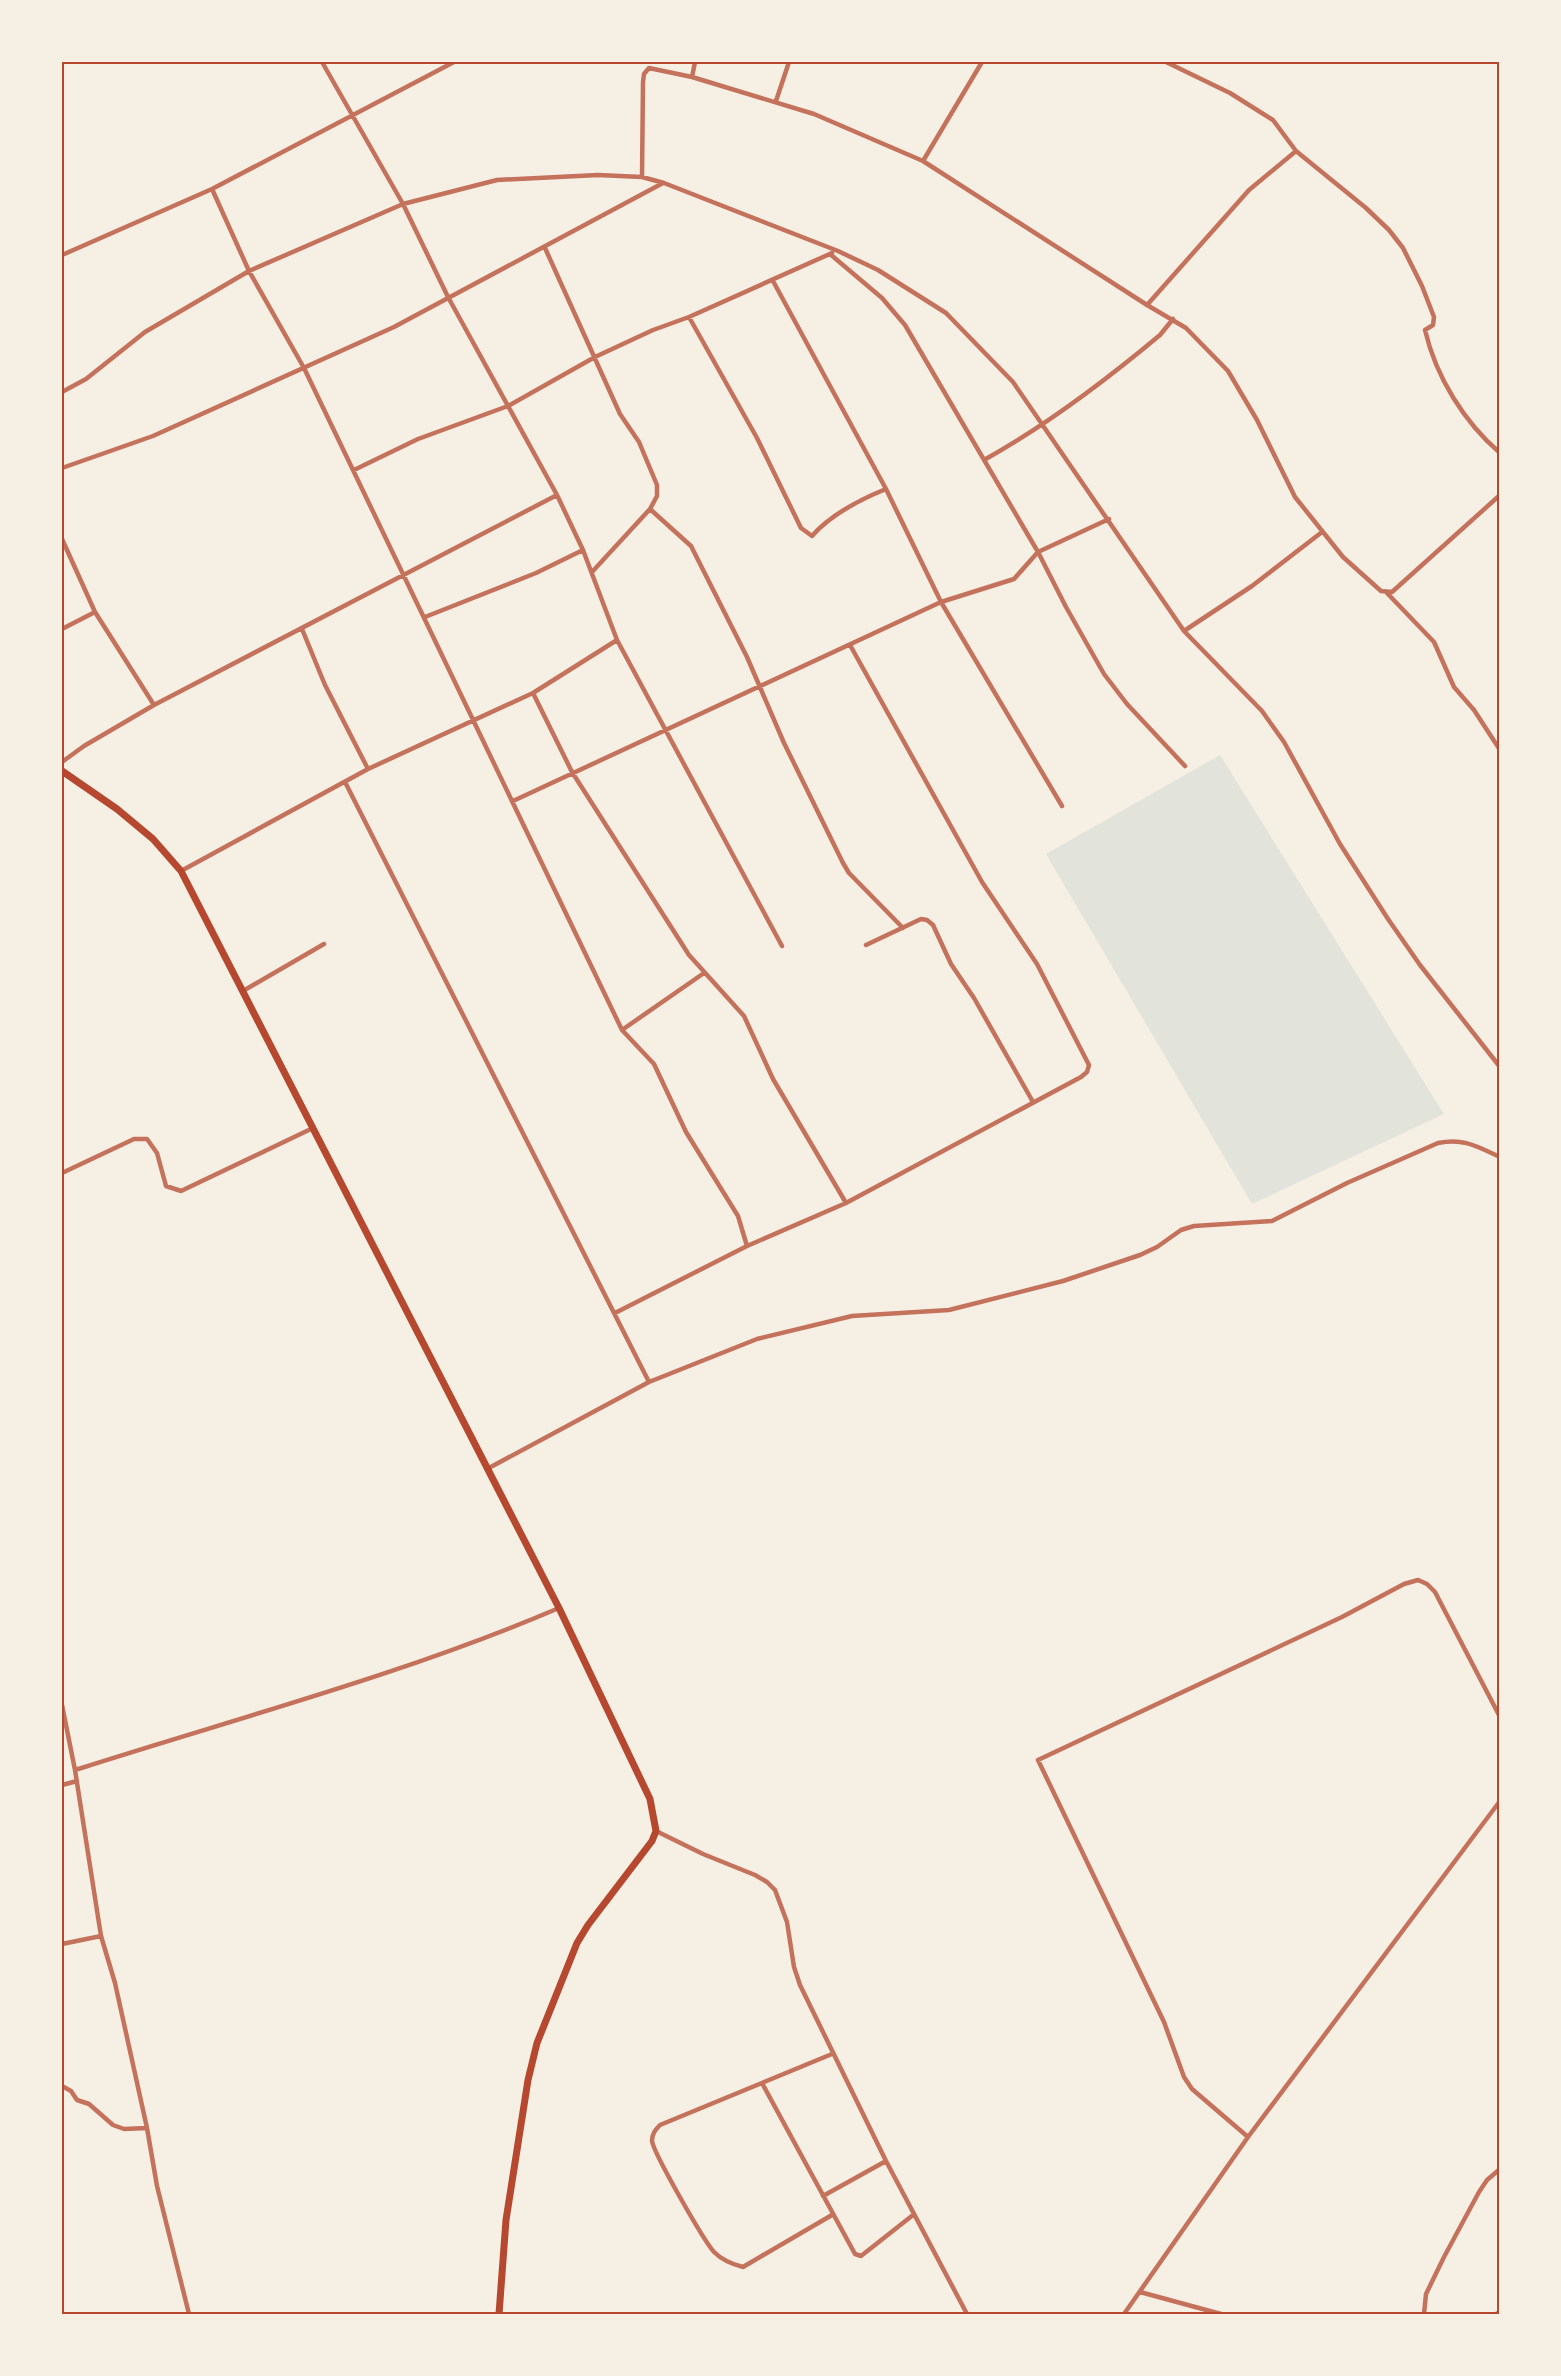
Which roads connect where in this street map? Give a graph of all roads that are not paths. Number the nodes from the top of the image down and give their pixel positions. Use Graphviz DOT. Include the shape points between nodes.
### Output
graph roads {
  1 [pos="322,62"];
  2 [pos="454,62"];
  3 [pos="695,62"];
  4 [pos="789,62"];
  5 [pos="982,62"];
  6 [pos="1166,62"];
  7 [pos="692,77"];
  8 [pos="776,101"];
  9 [pos="354,114"];
  10 [pos="1296,151"];
  11 [pos="923,161"];
  12 [pos="642,177"];
  13 [pos="664,183"];
  14 [pos="212,189"];
  15 [pos="403,204"];
  16 [pos="545,248"];
  17 [pos="837,250"];
  18 [pos="830,254"];
  19 [pos="62,255"];
  20 [pos="249,271"];
  21 [pos="773,281"];
  22 [pos="448,297"];
  23 [pos="1147,305"];
  24 [pos="689,318"];
  25 [pos="1173,320"];
  26 [pos="595,357"];
  27 [pos="304,368"];
  28 [pos="62,392"];
  29 [pos="508,406"];
  30 [pos="1043,425"];
  31 [pos="1500,453"];
  32 [pos="984,459"];
  33 [pos="62,468"];
  34 [pos="354,470"];
  35 [pos="886,489"];
  36 [pos="557,495"];
  37 [pos="1500,495"];
  38 [pos="650,509"];
  39 [pos="1109,519"];
  40 [pos="1322,532"];
  41 [pos="62,539"];
  42 [pos="583,550"];
  43 [pos="1038,552"];
  44 [pos="592,572"];
  45 [pos="404,575"];
  46 [pos="1387,593"];
  47 [pos="941,602"];
  48 [pos="95,612"];
  49 [pos="425,617"];
  50 [pos="62,629"];
  51 [pos="302,629"];
  52 [pos="1184,631"];
  53 [pos="617,640"];
  54 [pos="850,645"];
  55 [pos="759,686"];
  56 [pos="533,693"];
  57 [pos="154,705"];
  58 [pos="474,721"];
  59 [pos="664,729"];
  60 [pos="1500,750"];
  61 [pos="62,762"];
  62 [pos="1185,766"];
  63 [pos="368,769"];
  64 [pos="62,771"];
  65 [pos="572,772"];
  66 [pos="345,782"];
  67 [pos="513,801"];
  68 [pos="1062,806"];
  69 [pos="181,871"];
  70 [pos="903,928"];
  71 [pos="324,944"];
  72 [pos="866,945"];
  73 [pos="782,946"];
  74 [pos="704,973"];
  75 [pos="243,991"];
  76 [pos="622,1030"];
  77 [pos="1500,1067"];
  78 [pos="1033,1102"];
  79 [pos="314,1127"];
  80 [pos="1500,1157"];
  81 [pos="62,1173"];
  82 [pos="846,1203"];
  83 [pos="747,1246"];
  84 [pos="615,1313"];
  85 [pos="649,1382"];
  86 [pos="486,1469"];
  87 [pos="559,1608"];
  88 [pos="62,1706"];
  89 [pos="1500,1717"];
  90 [pos="75,1770"];
  91 [pos="77,1781"];
  92 [pos="62,1785"];
  93 [pos="1500,1801"];
  94 [pos="656,1831"];
  95 [pos="101,1936"];
  96 [pos="62,1944"];
  97 [pos="832,2054"];
  98 [pos="762,2083"];
  99 [pos="62,2086"];
  100 [pos="147,2128"];
  101 [pos="1248,2137"];
  102 [pos="886,2161"];
  103 [pos="1500,2169"];
  104 [pos="823,2196"];
  105 [pos="832,2215"];
  106 [pos="913,2215"];
  107 [pos="1140,2292"];
  108 [pos="1500,2312"];
  109 [pos="189,2314"];
  110 [pos="499,2314"];
  111 [pos="967,2314"];
  112 [pos="1124,2314"];
  113 [pos="1220,2314"];
  114 [pos="1424,2314"];
  115 [pos="1496,2314"];
  1 -- 9 [label="street"];
  2 -- 9 [label="street"];
  3 -- 7 [label="street"];
  4 -- 8 [label="street"];
  5 -- 11 [label="street"];
  6 -- 10 [label="street" via="1259,110 1273,120"];
  7 -- 8 [label="street"];
  7 -- 12 [label="street" via="649,68 644,74"];
  8 -- 11 [label="street"];
  9 -- 14 [label="street"];
  9 -- 15 [label="street"];
  10 -- 23 [label="street" via="1249,190"];
  10 -- 31 [label="street" via="1366,208 1403,249 1434,317 1425,330 1430,350 1470,424"];
  11 -- 23 [label="street"];
  12 -- 13 [label="street"];
  12 -- 15 [label="street" via="497,180"];
  13 -- 16 [label="street"];
  13 -- 17 [label="street"];
  14 -- 19 [label="street"];
  14 -- 20 [label="street"];
  15 -- 20 [label="street"];
  15 -- 22 [label="street"];
  16 -- 22 [label="street"];
  16 -- 26 [label="street"];
  17 -- 18 [label="street"];
  17 -- 30 [label="street" via="878,270 946,313 1013,382"];
  18 -- 21 [label="street"];
  18 -- 32 [label="street" via="882,298 905,325"];
  20 -- 27 [label="street"];
  20 -- 28 [label="street" via="145,332 86,379"];
  21 -- 24 [label="street"];
  21 -- 35 [label="street"];
  22 -- 27 [label="street" via="394,327"];
  22 -- 29 [label="street"];
  23 -- 25 [label="street"];
  24 -- 26 [label="street"];
  24 -- 35 [label="street" via="805,532 812,536 835,516"];
  25 -- 30 [label="street" via="1130,360"];
  25 -- 40 [label="street" via="1199,340 1228,371 1295,497"];
  26 -- 29 [label="street"];
  26 -- 38 [label="street" via="657,485 657,496"];
  27 -- 33 [label="street" via="153,436"];
  27 -- 34 [label="street"];
  29 -- 34 [label="street" via="418,439"];
  29 -- 36 [label="street"];
  30 -- 32 [label="street"];
  30 -- 39 [label="street"];
  32 -- 43 [label="street"];
  34 -- 45 [label="street"];
  35 -- 47 [label="street"];
  36 -- 42 [label="street"];
  36 -- 45 [label="street"];
  37 -- 46 [label="street"];
  38 -- 44 [label="street"];
  38 -- 55 [label="street" via="691,546"];
  39 -- 43 [label="street"];
  39 -- 52 [label="street"];
  40 -- 46 [label="street" via="1343,557"];
  40 -- 52 [label="street" via="1252,586"];
  41 -- 48 [label="street"];
  42 -- 44 [label="street"];
  42 -- 49 [label="street" via="537,573"];
  43 -- 47 [label="street" via="1014,579"];
  43 -- 62 [label="street" via="1104,674"];
  44 -- 53 [label="street"];
  45 -- 49 [label="street"];
  45 -- 51 [label="street"];
  46 -- 60 [label="street" via="1434,642 1454,687"];
  47 -- 54 [label="street"];
  47 -- 68 [label="street"];
  48 -- 50 [label="street"];
  48 -- 57 [label="street"];
  49 -- 58 [label="street"];
  51 -- 57 [label="street"];
  51 -- 63 [label="street" via="325,685"];
  52 -- 77 [label="street" via="1262,711 1388,919"];
  53 -- 56 [label="street"];
  53 -- 59 [label="street"];
  54 -- 55 [label="street"];
  54 -- 78 [label="street" via="982,882 1036,964 1086,1057 1089,1065 1081,1077"];
  55 -- 59 [label="street"];
  55 -- 70 [label="street" via="843,863"];
  56 -- 58 [label="street"];
  56 -- 65 [label="street"];
  57 -- 61 [label="street"];
  58 -- 63 [label="street"];
  58 -- 67 [label="street"];
  59 -- 65 [label="street"];
  59 -- 73 [label="street"];
  63 -- 66 [label="street"];
  64 -- 69 [label="main road" via="153,839"];
  65 -- 67 [label="street"];
  65 -- 74 [label="street"];
  66 -- 69 [label="street"];
  66 -- 84 [label="street"];
  67 -- 76 [label="street"];
  69 -- 75 [label="main road"];
  70 -- 72 [label="street"];
  70 -- 78 [label="street" via="921,919 933,925 951,964"];
  71 -- 75 [label="street"];
  74 -- 76 [label="street"];
  74 -- 82 [label="street" via="744,1016 773,1079"];
  75 -- 79 [label="main road"];
  76 -- 83 [label="street" via="654,1064 686,1132 738,1216"];
  78 -- 82 [label="street"];
  79 -- 81 [label="street" via="181,1191 166,1185 157,1153 147,1139 134,1139"];
  79 -- 86 [label="main road"];
  80 -- 85 [label="street" via="1464,1141 1438,1143 1272,1221 1194,1226 1140,1255 1063,1281 949,1310 875,1313 757,1339"];
  82 -- 83 [label="street"];
  83 -- 84 [label="street"];
  84 -- 85 [label="street"];
  85 -- 86 [label="street"];
  86 -- 87 [label="main road"];
  87 -- 90 [label="street" via="469,1646"];
  87 -- 94 [label="main road" via="650,1799"];
  88 -- 90 [label="street"];
  89 -- 101 [label="street" via="1435,1592 1418,1580 1038,1760 1164,2022 1184,2077 1192,2089"];
  90 -- 91 [label="street"];
  91 -- 92 [label="street"];
  91 -- 95 [label="street"];
  93 -- 101 [label="street"];
  94 -- 97 [label="street" via="755,1875 776,1890 800,1985"];
  94 -- 110 [label="main road" via="642,1857 577,1943 537,2043 506,2220"];
  95 -- 96 [label="street"];
  95 -- 100 [label="street"];
  97 -- 98 [label="street"];
  97 -- 102 [label="street"];
  98 -- 104 [label="street"];
  98 -- 105 [label="street" via="660,2125 652,2142 663,2167 712,2250 732,2264 743,2267"];
  99 -- 100 [label="street" via="113,2125 124,2129"];
  100 -- 109 [label="street" via="157,2186"];
  101 -- 107 [label="street"];
  102 -- 104 [label="street"];
  102 -- 106 [label="street"];
  103 -- 114 [label="street" via="1487,2180 1444,2257 1426,2294"];
  104 -- 105 [label="street"];
  105 -- 106 [label="street" via="858,2257"];
  106 -- 111 [label="street"];
  107 -- 112 [label="street"];
  107 -- 113 [label="street"];
  108 -- 115 [label="street"];
}
